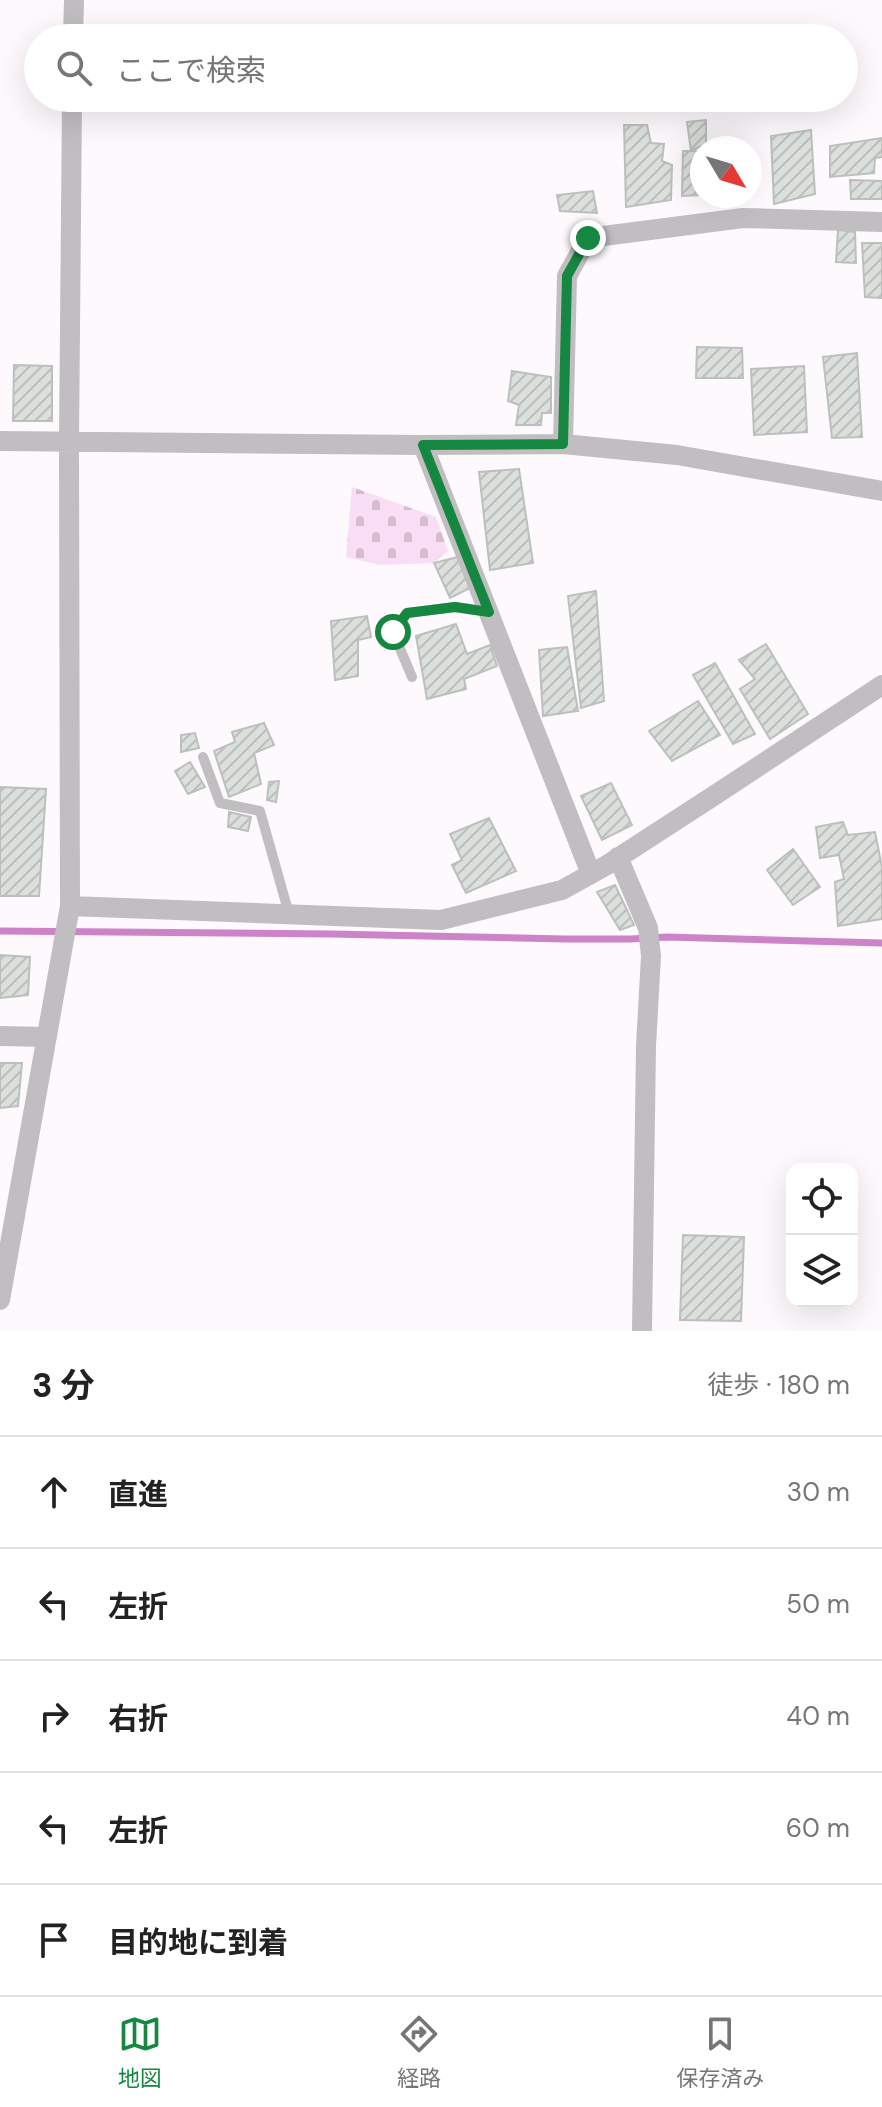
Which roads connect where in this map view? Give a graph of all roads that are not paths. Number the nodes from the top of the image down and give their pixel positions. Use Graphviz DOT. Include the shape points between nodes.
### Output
graph roads {
  1 [pos="74,0"];
  2 [pos="73,24"];
  3 [pos="72,112"];
  4 [pos="882,222"];
  5 [pos="0,441"];
  6 [pos="69,442"];
  7 [pos="563,444"];
  8 [pos="423,445"];
  9 [pos="882,491"];
  10 [pos="489,612"];
  11 [pos="412,677"];
  12 [pos="882,685"];
  13 [pos="203,757"];
  14 [pos="618,857"];
  15 [pos="591,874"];
  16 [pos="70,906"];
  17 [pos="289,914"];
  18 [pos="0,1036"];
  19 [pos="47,1037"];
  20 [pos="0,1300"];
  21 [pos="642,1331"];
  1 -- 2 [label="street"];
  3 -- 6 [label="street"];
  4 -- 7 [label="street" via="743,218 588,238 567,276"];
  5 -- 6 [label="street"];
  6 -- 8 [label="street"];
  6 -- 16 [label="street"];
  7 -- 8 [label="street"];
  7 -- 9 [label="street" via="677,455"];
  8 -- 10 [label="street"];
  10 -- 11 [label="lane" via="455,607 407,613 393,632"];
  10 -- 15 [label="street"];
  12 -- 14 [label="street"];
  13 -- 17 [label="lane" via="220,803 260,811"];
  14 -- 15 [label="street"];
  14 -- 21 [label="street" via="648,928 651,956"];
  15 -- 17 [label="street" via="562,890 441,920"];
  16 -- 17 [label="street"];
  16 -- 19 [label="street"];
  18 -- 19 [label="street"];
  19 -- 20 [label="street"];
}
